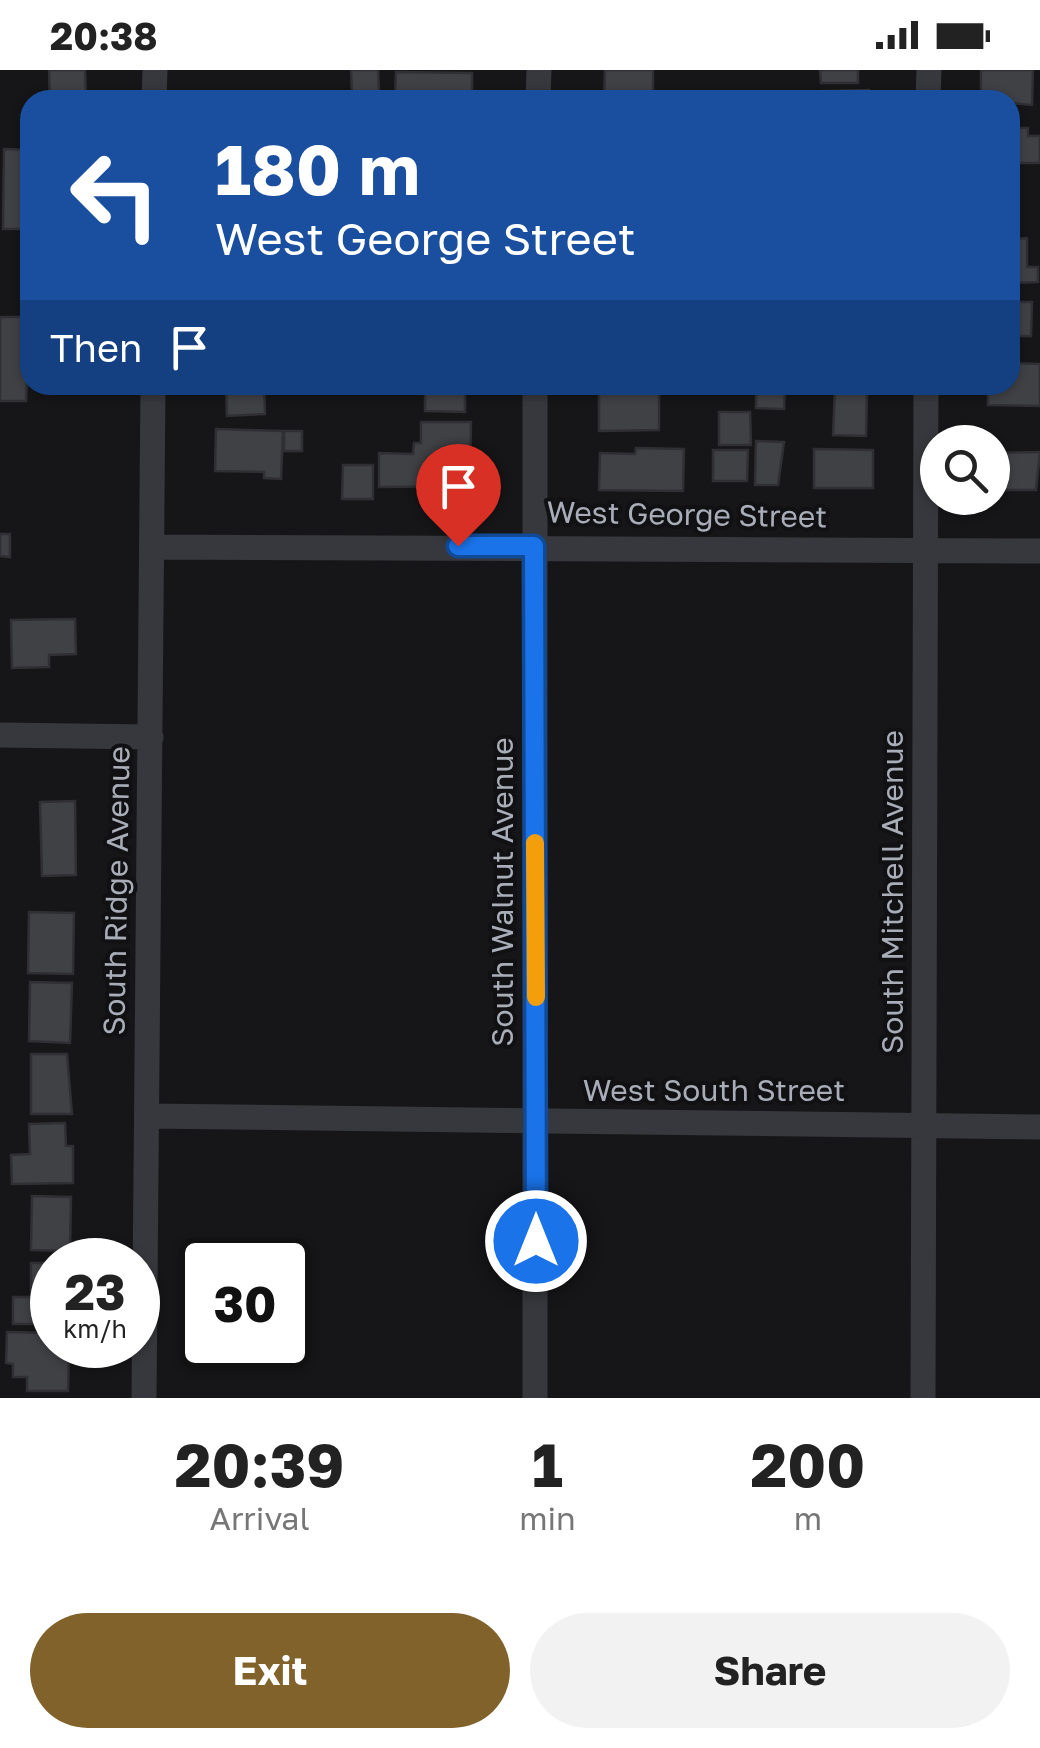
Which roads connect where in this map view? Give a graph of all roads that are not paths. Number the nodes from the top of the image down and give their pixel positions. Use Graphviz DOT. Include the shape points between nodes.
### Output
graph roads {
  1 [pos="154,395"];
  2 [pos="535,395"];
  3 [pos="926,395"];
  4 [pos="534,546"];
  5 [pos="153,547"];
  6 [pos="924,551"];
  7 [pos="1040,551"];
  8 [pos="0,735"];
  9 [pos="151,737"];
  10 [pos="147,1116"];
  11 [pos="537,1123"];
  12 [pos="926,1125"];
  13 [pos="1040,1127"];
  14 [pos="144,1398"];
  15 [pos="535,1398"];
  16 [pos="924,1398"];
  1 -- 5 [label="street, South Ridge Avenue"];
  2 -- 4 [label="street, South Walnut Avenue"];
  3 -- 6 [label="street, South Mitchell Avenue"];
  4 -- 5 [label="street, West George Street"];
  4 -- 6 [label="street, West George Street"];
  4 -- 11 [label="street, South Walnut Avenue"];
  5 -- 9 [label="street, South Ridge Avenue"];
  6 -- 7 [label="street, West George Street"];
  6 -- 12 [label="street, South Mitchell Avenue"];
  8 -- 9 [label="street"];
  9 -- 10 [label="street, South Ridge Avenue"];
  10 -- 11 [label="street, West South Street"];
  10 -- 14 [label="street, South Ridge Avenue"];
  11 -- 12 [label="street, West South Street"];
  11 -- 15 [label="street, South Walnut Avenue"];
  12 -- 13 [label="street, West South Street"];
  12 -- 16 [label="street, South Mitchell Avenue"];
}
